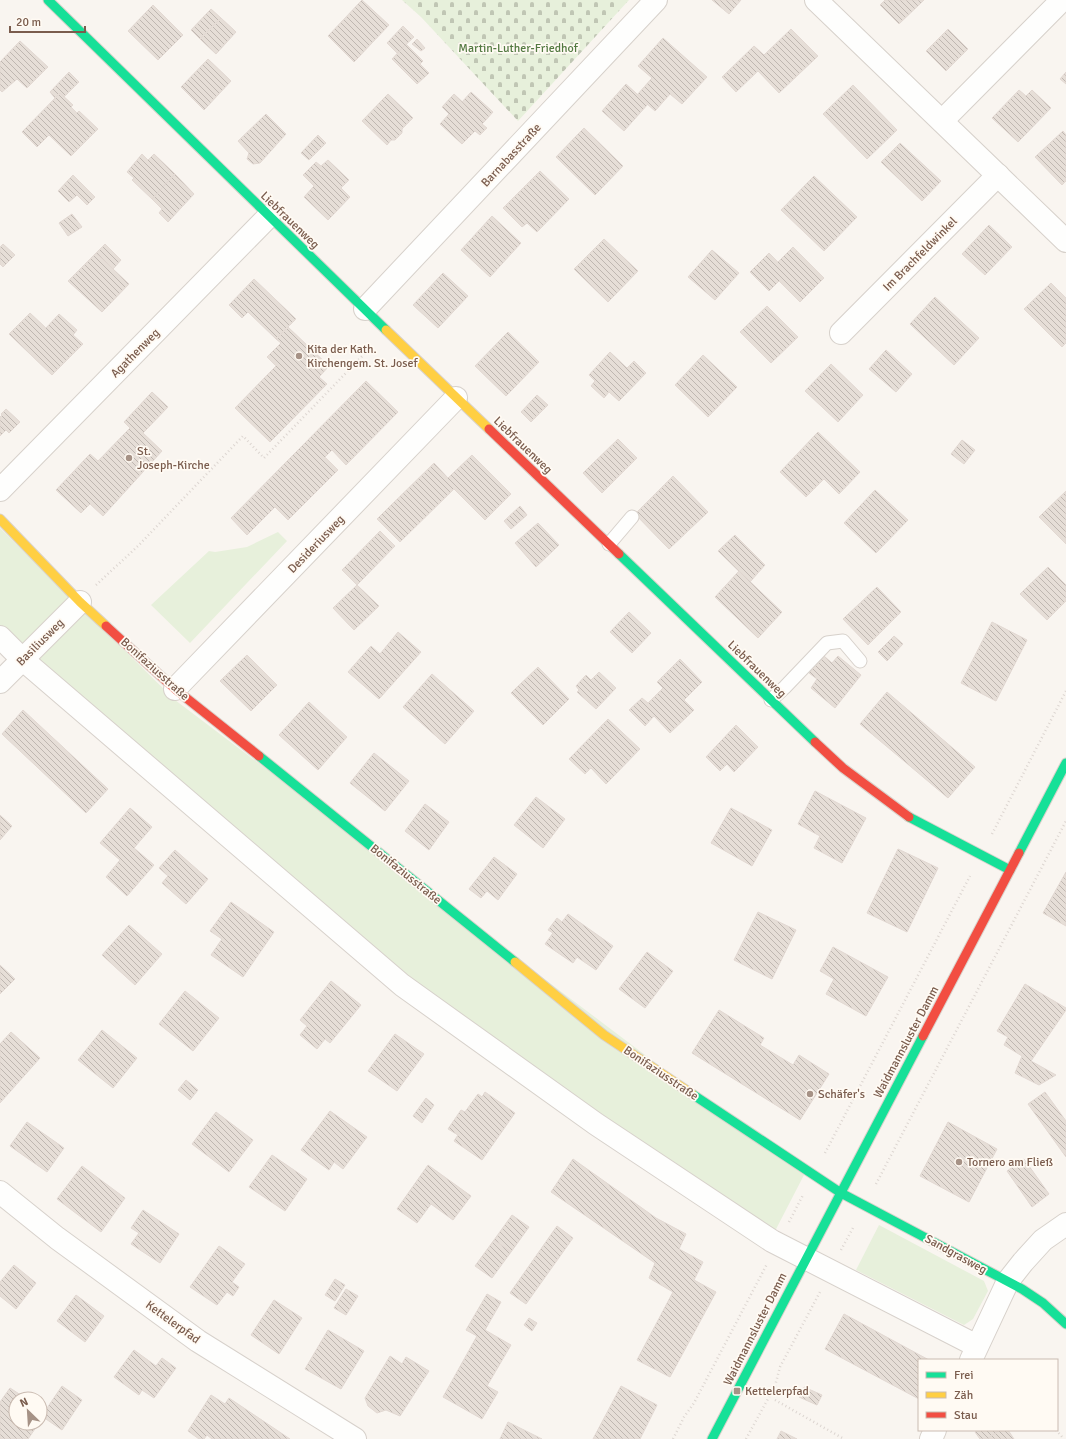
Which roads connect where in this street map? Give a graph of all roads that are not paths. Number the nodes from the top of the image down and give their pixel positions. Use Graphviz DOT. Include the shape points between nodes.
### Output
graph roads {
  1 [pos="48,0"];
  2 [pos="656,0"];
  3 [pos="816,0"];
  4 [pos="1062,0"];
  5 [pos="942,121"];
  6 [pos="998,175"];
  7 [pos="269,216"];
  8 [pos="1066,241"];
  9 [pos="365,309"];
  10 [pos="841,333"];
  11 [pos="456,398"];
  12 [pos="0,490"];
  13 [pos="632,517"];
  14 [pos="0,519"];
  15 [pos="609,544"];
  16 [pos="80,602"];
  17 [pos="0,637"];
  18 [pos="22,659"];
  19 [pos="860,661"];
  20 [pos="0,682"];
  21 [pos="175,689"];
  22 [pos="772,700"];
  23 [pos="1066,763"];
  24 [pos="1010,870"];
  25 [pos="0,1192"];
  26 [pos="841,1193"];
  27 [pos="1066,1224"];
  28 [pos="806,1258"];
  29 [pos="1008,1281"];
  30 [pos="1066,1324"];
  31 [pos="974,1353"];
  32 [pos="355,1439"];
  33 [pos="712,1439"];
  1 -- 7 [label="street, Liebfrauenweg"];
  2 -- 9 [label="street, Barnabasstraße"];
  3 -- 5 [label="street"];
  4 -- 5 [label="street"];
  5 -- 6 [label="street"];
  6 -- 8 [label="street"];
  6 -- 10 [label="street, Im Brachfeldwinkel"];
  7 -- 9 [label="street, Liebfrauenweg"];
  7 -- 12 [label="street, Agathenweg"];
  9 -- 11 [label="street, Liebfrauenweg"];
  11 -- 15 [label="street, Liebfrauenweg"];
  11 -- 21 [label="street, Desideriusweg"];
  13 -- 15 [label="lane"];
  14 -- 16 [label="street, Bonifaziusstraße"];
  15 -- 22 [label="street, Liebfrauenweg"];
  16 -- 18 [label="street, Basiliusweg"];
  16 -- 21 [label="street, Bonifaziusstraße"];
  17 -- 18 [label="street"];
  18 -- 20 [label="street, Basiliusweg"];
  18 -- 28 [label="street" via="402,985 596,1124 778,1244"];
  19 -- 22 [label="lane" via="843,641 827,643"];
  21 -- 26 [label="street, Bonifaziusstraße" via="604,1035"];
  22 -- 24 [label="street, Liebfrauenweg" via="843,768 901,812"];
  23 -- 24 [label="street, Waidmannsluster Damm"];
  24 -- 26 [label="street, Waidmannsluster Damm"];
  25 -- 32 [label="street, Kettelerpfad" via="57,1238 198,1341"];
  26 -- 28 [label="street, Waidmannsluster Damm"];
  26 -- 29 [label="street, Sandgrasweg"];
  27 -- 29 [label="street" via="1044,1240"];
  28 -- 31 [label="street"];
  28 -- 33 [label="street, Waidmannsluster Damm"];
  29 -- 30 [label="street, Sandgrasweg" via="1043,1303"];
  29 -- 31 [label="street"];
}
